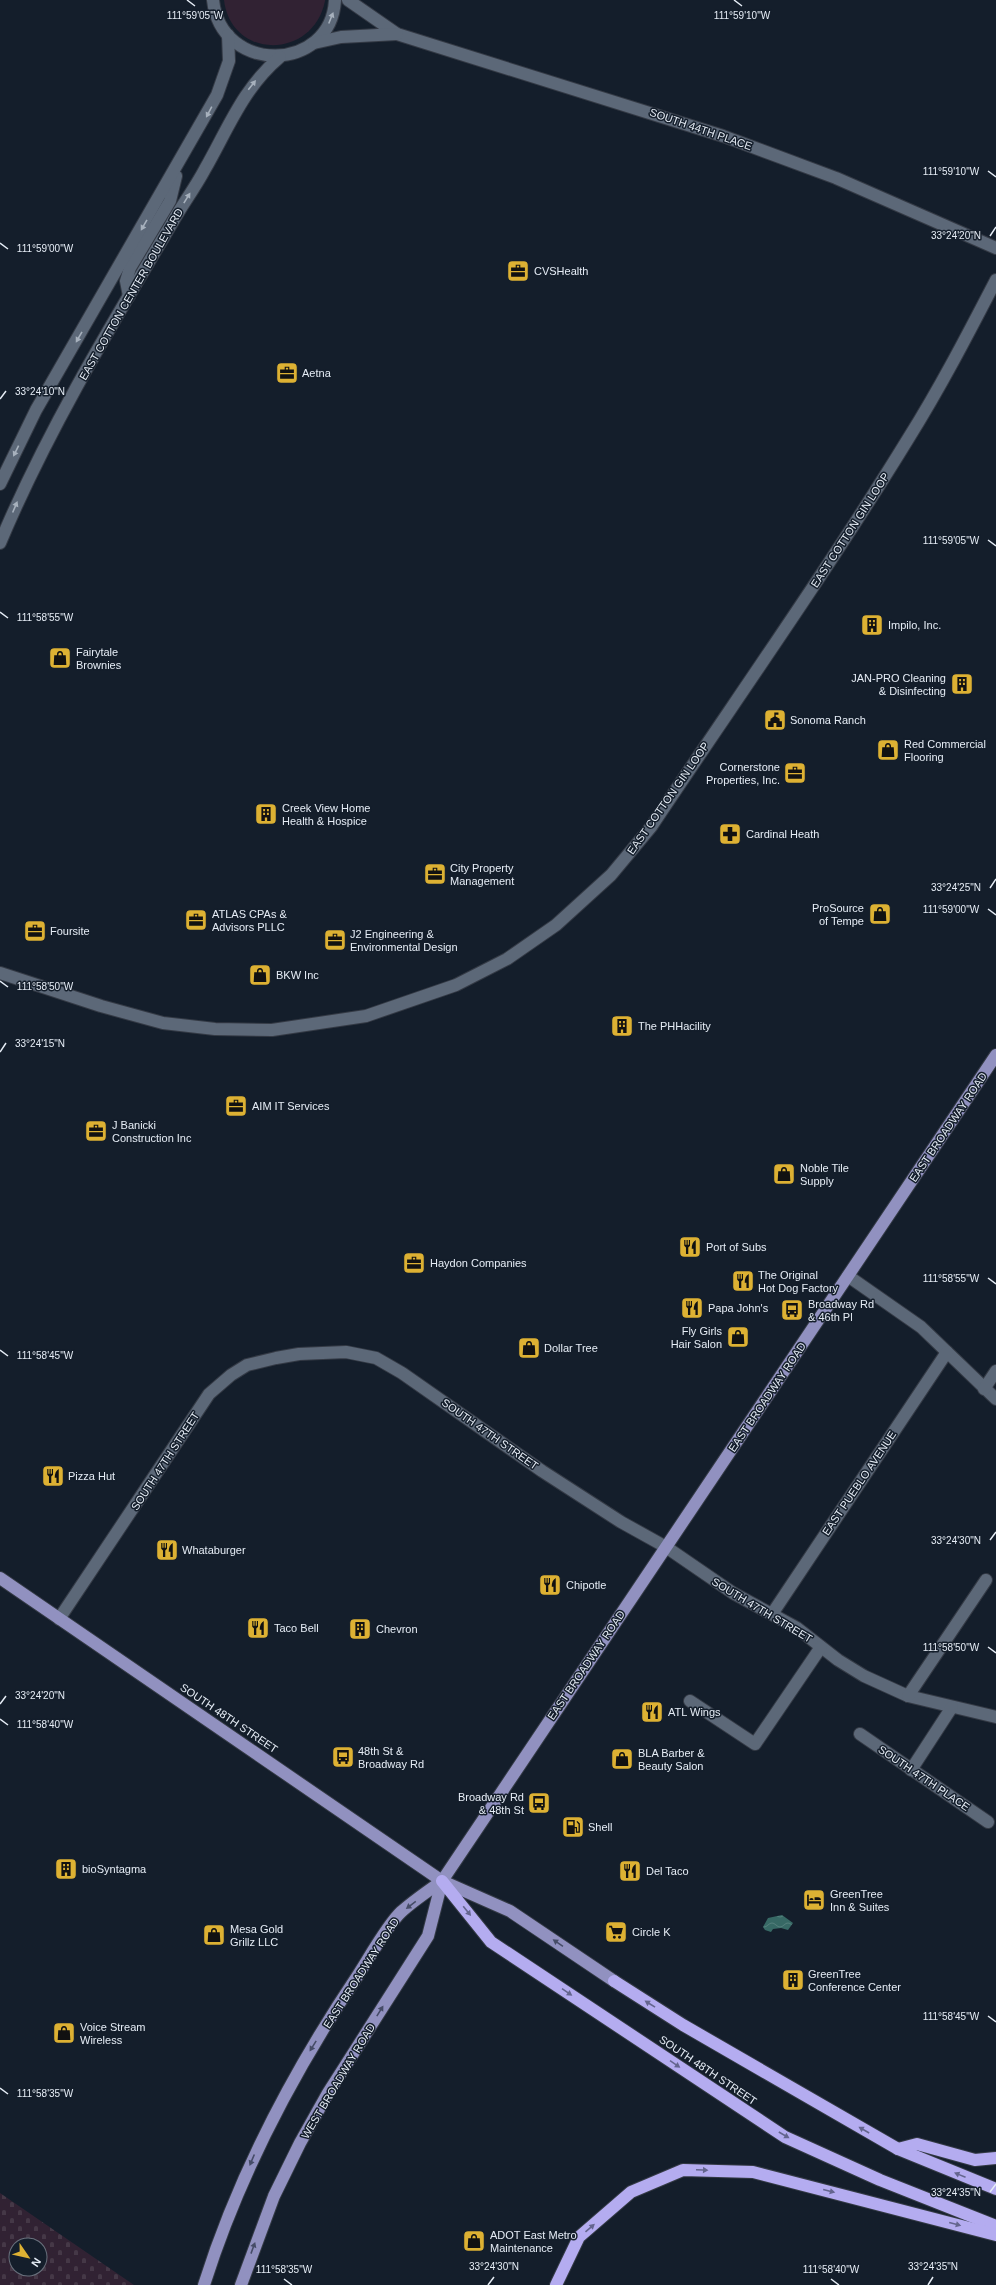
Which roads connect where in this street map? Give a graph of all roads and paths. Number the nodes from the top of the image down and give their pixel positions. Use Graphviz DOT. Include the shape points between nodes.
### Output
graph roads {
  1 [pos="213,0"];
  2 [pos="335,0"];
  3 [pos="348,0"];
  4 [pos="397,34"];
  5 [pos="228,35"];
  6 [pos="314,43"];
  7 [pos="280,57"];
  8 [pos="179,164"];
  9 [pos="996,248"];
  10 [pos="996,280"];
  11 [pos="129,296"];
  12 [pos="0,484"];
  13 [pos="0,543"];
  14 [pos="0,973"];
  15 [pos="996,1055"];
  16 [pos="848,1276"];
  17 [pos="947,1352"];
  18 [pos="996,1372"];
  19 [pos="984,1389"];
  20 [pos="996,1399"];
  21 [pos="666,1548"];
  22 [pos="0,1578"];
  23 [pos="986,1580"];
  24 [pos="772,1614"];
  25 [pos="59,1619"];
  26 [pos="821,1647"];
  27 [pos="908,1696"];
  28 [pos="690,1701"];
  29 [pos="952,1707"];
  30 [pos="996,1717"];
  31 [pos="860,1734"];
  32 [pos="911,1770"];
  33 [pos="988,1822"];
  34 [pos="442,1881"];
  35 [pos="614,1981"];
  36 [pos="898,2150"];
  37 [pos="996,2158"];
  38 [pos="996,2190"];
  39 [pos="996,2226"];
  40 [pos="996,2235"];
  41 [pos="204,2285"];
  42 [pos="241,2285"];
  43 [pos="556,2285"];
  1 -- 5 [label="street, EAST COTTON CENTER BOULEVARD" via="218,20"];
  6 -- 2 [label="street, EAST COTTON CENTER BOULEVARD, one-way" via="328,24"];
  3 -- 4 [label="street, SOUTH 44TH PLACE"];
  4 -- 6 [label="street, SOUTH 44TH PLACE" via="341,37"];
  4 -- 9 [label="street, SOUTH 44TH PLACE" via="723,136 836,178"];
  5 -- 7 [label="street, EAST COTTON CENTER BOULEVARD" via="250,52"];
  5 -- 8 [label="street, EAST COTTON CENTER BOULEVARD, one-way" via="230,51 224,81"];
  6 -- 7 [label="street, EAST COTTON CENTER BOULEVARD" via="299,52"];
  11 -- 7 [label="street, EAST COTTON CENTER BOULEVARD, one-way" via="205,169 248,90 264,70"];
  8 -- 11 [label="street" via="170,201 130,268 126,281"];
  8 -- 12 [label="street, EAST COTTON CENTER BOULEVARD, one-way" via="36,410"];
  10 -- 14 [label="street, EAST COTTON GIN LOOP" via="957,355 909,438 651,827 611,875 556,925 507,958 456,986 366,1016 272,1030 215,1029 163,1023"];
  13 -- 11 [label="street, EAST COTTON CENTER BOULEVARD, one-way" via="57,422"];
  15 -- 16 [label="main road, EAST BROADWAY ROAD"];
  16 -- 17 [label="street" via="906,1315"];
  16 -- 21 [label="main road, EAST BROADWAY ROAD"];
  17 -- 19 [label="street"];
  17 -- 24 [label="street, EAST PUEBLO AVENUE"];
  18 -- 19 [label="street"];
  19 -- 20 [label="street"];
  21 -- 24 [label="street, SOUTH 47TH STREET" via="720,1585"];
  21 -- 25 [label="street, SOUTH 47TH STREET" via="542,1470 376,1358 346,1352 299,1354 247,1365 231,1374 210,1394"];
  21 -- 34 [label="main road, EAST BROADWAY ROAD"];
  22 -- 25 [label="main road, SOUTH 48TH STREET"];
  23 -- 27 [label="street"];
  24 -- 26 [label="street, SOUTH 47TH STREET" via="797,1628"];
  25 -- 34 [label="main road, SOUTH 48TH STREET"];
  26 -- 27 [label="street, SOUTH 47TH STREET" via="864,1676"];
  26 -- 28 [label="street" via="755,1744"];
  27 -- 29 [label="street, SOUTH 47TH STREET"];
  29 -- 30 [label="street, SOUTH 47TH STREET"];
  29 -- 32 [label="street"];
  31 -- 32 [label="street, SOUTH 47TH PLACE"];
  32 -- 33 [label="street, SOUTH 47TH PLACE"];
  35 -- 34 [label="main road, SOUTH 48TH STREET, one-way" via="510,1911"];
  34 -- 39 [label="highway, SOUTH 48TH STREET, one-way" via="491,1942 786,2137 880,2180"];
  34 -- 41 [label="main road, EAST BROADWAY ROAD, one-way" via="400,1913 342,1999 297,2073 255,2152 220,2235"];
  42 -- 34 [label="main road, WEST BROADWAY ROAD, one-way" via="274,2196 300,2143 328,2093 428,1936"];
  36 -- 35 [label="highway, SOUTH 48TH STREET, one-way" via="683,2025"];
  36 -- 37 [label="highway" via="916,2144 975,2160"];
  38 -- 36 [label="highway, SOUTH 48TH STREET, one-way"];
  43 -- 40 [label="highway, one-way" via="579,2237 630,2192 682,2170 753,2172"];
}
